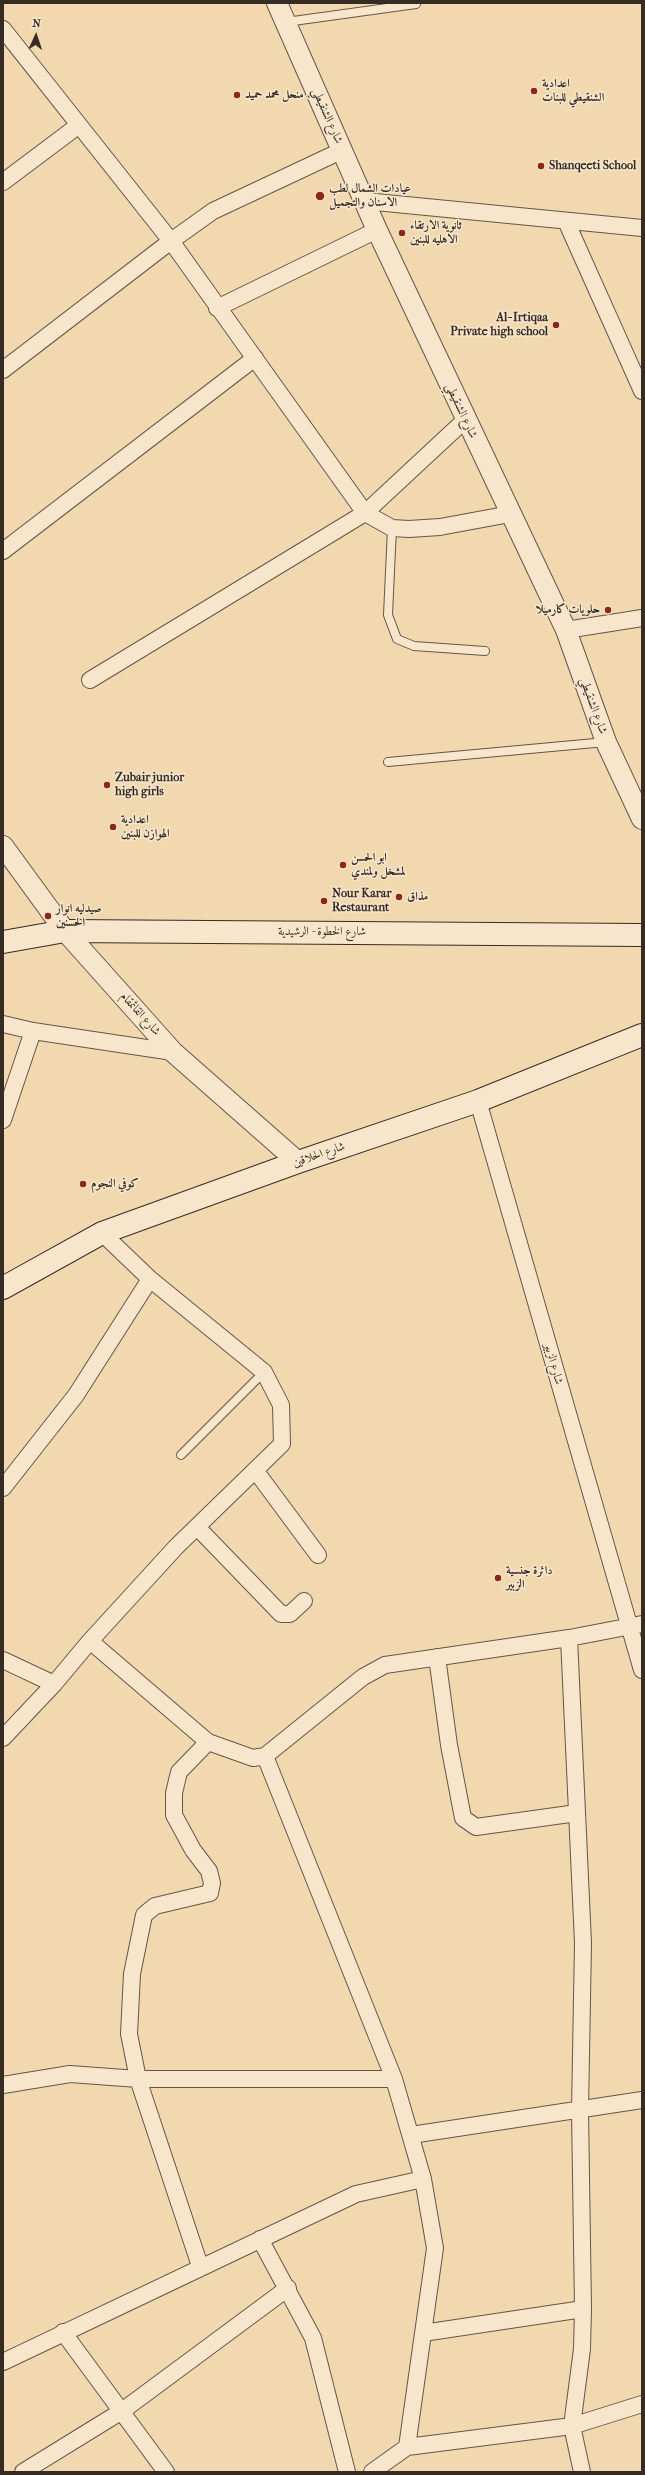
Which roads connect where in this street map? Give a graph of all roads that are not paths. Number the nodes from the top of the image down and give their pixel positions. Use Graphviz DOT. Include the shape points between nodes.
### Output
graph roads {
  1 [pos="277,3"];
  2 [pos="416,4"];
  3 [pos="285,22"];
  4 [pos="3,29"];
  5 [pos="79,125"];
  6 [pos="343,150"];
  7 [pos="3,182"];
  8 [pos="365,201"];
  9 [pos="566,221"];
  10 [pos="642,228"];
  11 [pos="377,230"];
  12 [pos="171,240"];
  13 [pos="217,308"];
  14 [pos="255,358"];
  15 [pos="3,370"];
  16 [pos="642,391"];
  17 [pos="465,420"];
  18 [pos="365,513"];
  19 [pos="510,514"];
  20 [pos="392,528"];
  21 [pos="3,551"];
  22 [pos="642,618"];
  23 [pos="566,630"];
  24 [pos="485,651"];
  25 [pos="90,680"];
  26 [pos="606,742"];
  27 [pos="388,762"];
  28 [pos="642,819"];
  29 [pos="3,846"];
  30 [pos="65,931"];
  31 [pos="642,935"];
  32 [pos="3,942"];
  33 [pos="3,1024"];
  34 [pos="33,1031"];
  35 [pos="642,1035"];
  36 [pos="173,1052"];
  37 [pos="478,1101"];
  38 [pos="3,1120"];
  39 [pos="298,1162"];
  40 [pos="102,1234"];
  41 [pos="150,1279"];
  42 [pos="3,1288"];
  43 [pos="264,1372"];
  44 [pos="181,1455"];
  45 [pos="255,1470"];
  46 [pos="3,1488"];
  47 [pos="197,1527"];
  48 [pos="318,1555"];
  49 [pos="304,1601"];
  50 [pos="635,1625"];
  51 [pos="569,1638"];
  52 [pos="90,1641"];
  53 [pos="437,1657"];
  54 [pos="3,1660"];
  55 [pos="642,1670"];
  56 [pos="54,1684"];
  57 [pos="3,1738"];
  58 [pos="208,1742"];
  59 [pos="266,1756"];
  60 [pos="577,1813"];
  61 [pos="138,2079"];
  62 [pos="394,2079"];
  63 [pos="3,2085"];
  64 [pos="642,2100"];
  65 [pos="580,2110"];
  66 [pos="411,2135"];
  67 [pos="423,2179"];
  68 [pos="260,2239"];
  69 [pos="200,2266"];
  70 [pos="288,2288"];
  71 [pos="583,2309"];
  72 [pos="64,2332"];
  73 [pos="423,2333"];
  74 [pos="3,2362"];
  75 [pos="642,2404"];
  76 [pos="122,2411"];
  77 [pos="572,2426"];
  78 [pos="407,2447"];
  79 [pos="23,2472"];
  80 [pos="166,2472"];
  81 [pos="347,2472"];
  82 [pos="372,2472"];
  83 [pos="582,2472"];
  1 -- 3 [label="street, شارع الشنقيطي"];
  2 -- 3 [label="lane"];
  3 -- 6 [label="street, شارع الشنقيطي"];
  4 -- 5 [label="street"];
  5 -- 7 [label="street"];
  5 -- 12 [label="street"];
  6 -- 8 [label="street, شارع الشنقيطي"];
  6 -- 12 [label="street" via="213,211"];
  8 -- 9 [label="street"];
  8 -- 11 [label="street, شارع الشنقيطي"];
  9 -- 10 [label="street"];
  9 -- 16 [label="street"];
  11 -- 13 [label="street"];
  11 -- 17 [label="street, شارع الشنقيطي"];
  12 -- 13 [label="street"];
  12 -- 15 [label="street"];
  13 -- 14 [label="street"];
  14 -- 18 [label="street"];
  14 -- 21 [label="street"];
  17 -- 18 [label="street"];
  17 -- 19 [label="street, شارع الشنقيطي"];
  18 -- 20 [label="street"];
  18 -- 25 [label="street"];
  19 -- 20 [label="street" via="440,527"];
  19 -- 23 [label="street, شارع الشنقيطي"];
  20 -- 24 [label="lane" via="388,615 397,639 414,646"];
  22 -- 23 [label="street"];
  23 -- 26 [label="street, شارع الشنقيطي"];
  26 -- 27 [label="lane"];
  26 -- 28 [label="street, شارع الشنقيطي"];
  29 -- 30 [label="street, شارع القائمقام"];
  30 -- 31 [label="main road, شارع الخطوة - الرشيدية"];
  30 -- 32 [label="main road, شارع الخطوة - الرشيدية"];
  30 -- 36 [label="street, شارع القائمقام"];
  33 -- 34 [label="street"];
  34 -- 36 [label="street"];
  34 -- 38 [label="street"];
  35 -- 37 [label="main road, شارع الحلاقين"];
  36 -- 39 [label="street, شارع القائمقام"];
  37 -- 39 [label="main road, شارع الحلاقين"];
  37 -- 50 [label="street, شارع الزبير"];
  39 -- 40 [label="main road, شارع الحلاقين"];
  40 -- 41 [label="street"];
  40 -- 42 [label="main road, شارع الحلاقين"];
  41 -- 43 [label="street"];
  41 -- 46 [label="street" via="76,1395"];
  43 -- 44 [label="lane"];
  43 -- 45 [label="street" via="281,1406 282,1444"];
  45 -- 47 [label="street"];
  45 -- 48 [label="street"];
  47 -- 49 [label="street" via="281,1614 290,1614"];
  47 -- 52 [label="street"];
  50 -- 51 [label="street"];
  50 -- 55 [label="street, شارع الزبير"];
  51 -- 53 [label="street"];
  51 -- 60 [label="street"];
  52 -- 56 [label="street"];
  52 -- 58 [label="street"];
  53 -- 59 [label="street" via="385,1665 363,1677"];
  53 -- 60 [label="street" via="462,1818 476,1827"];
  54 -- 56 [label="street"];
  56 -- 57 [label="street"];
  58 -- 59 [label="street" via="253,1758"];
  58 -- 61 [label="street" via="179,1772 174,1793 174,1815 192,1850 210,1871 210,1893 155,1906 144,1915 132,1974 129,2034"];
  59 -- 62 [label="street"];
  60 -- 65 [label="street" via="583,1943"];
  61 -- 62 [label="street"];
  61 -- 63 [label="street" via="70,2074"];
  61 -- 69 [label="street"];
  62 -- 66 [label="street"];
  64 -- 65 [label="street"];
  65 -- 66 [label="street"];
  65 -- 71 [label="street"];
  66 -- 67 [label="street"];
  67 -- 68 [label="street" via="356,2194"];
  67 -- 73 [label="street" via="435,2248"];
  68 -- 69 [label="street"];
  68 -- 70 [label="street"];
  69 -- 72 [label="street"];
  70 -- 76 [label="street"];
  70 -- 81 [label="street" via="313,2338"];
  71 -- 73 [label="street"];
  71 -- 77 [label="street" via="582,2349"];
  72 -- 74 [label="street"];
  72 -- 76 [label="street"];
  73 -- 78 [label="street"];
  75 -- 77 [label="street"];
  76 -- 79 [label="street"];
  76 -- 80 [label="street"];
  77 -- 78 [label="street"];
  77 -- 83 [label="street"];
  78 -- 82 [label="street"];
}
